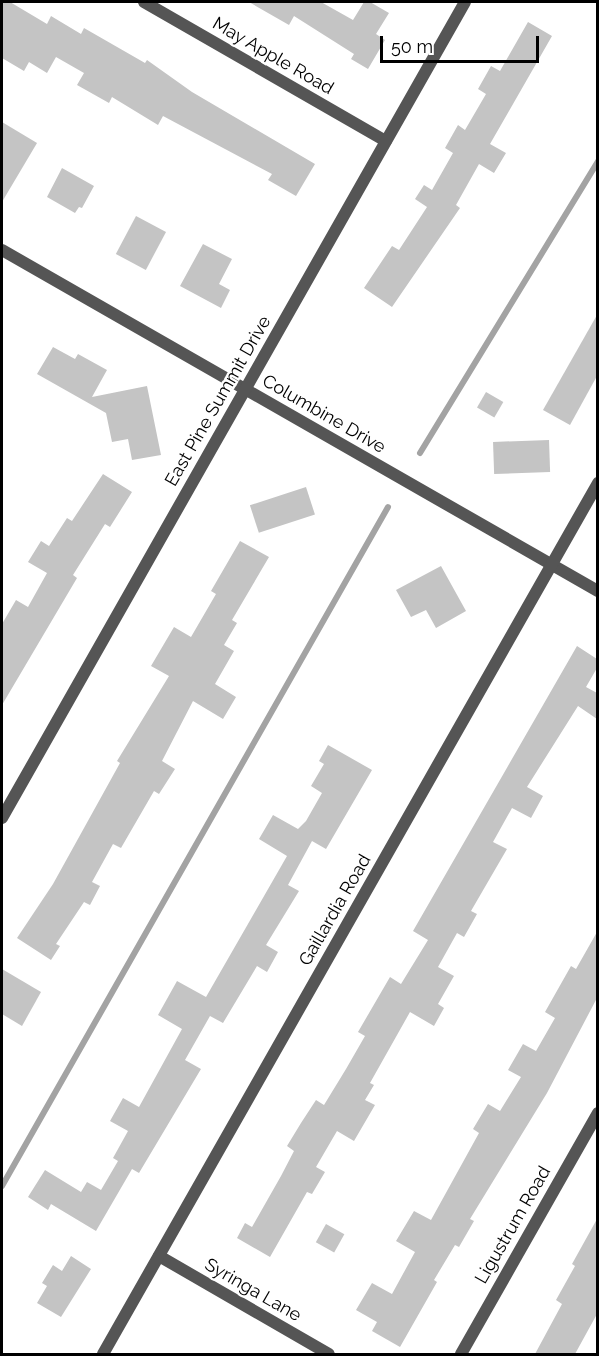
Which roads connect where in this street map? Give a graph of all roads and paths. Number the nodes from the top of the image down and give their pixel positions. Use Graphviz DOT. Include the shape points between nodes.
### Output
graph roads {
  1 [pos="144,2"];
  2 [pos="465,2"];
  3 [pos="386,141"];
  4 [pos="2,250"];
  5 [pos="246,390"];
  6 [pos="597,483"];
  7 [pos="551,565"];
  8 [pos="597,591"];
  9 [pos="2,818"];
  10 [pos="597,1113"];
  11 [pos="159,1256"];
  12 [pos="103,1354"];
  13 [pos="329,1354"];
  14 [pos="461,1354"];
  1 -- 3 [label="street, May Apple Road"];
  2 -- 3 [label="street, East Pine Summit Drive"];
  3 -- 5 [label="street, East Pine Summit Drive"];
  4 -- 5 [label="street, Columbine Drive"];
  5 -- 7 [label="street, Columbine Drive"];
  5 -- 9 [label="street, East Pine Summit Drive"];
  6 -- 7 [label="street, Gaillardia Road"];
  7 -- 8 [label="street, Columbine Drive"];
  7 -- 11 [label="street, Gaillardia Road"];
  10 -- 14 [label="street, Ligustrum Road"];
  11 -- 12 [label="street, Gaillardia Road"];
  11 -- 13 [label="street, Syringa Lane"];
}
